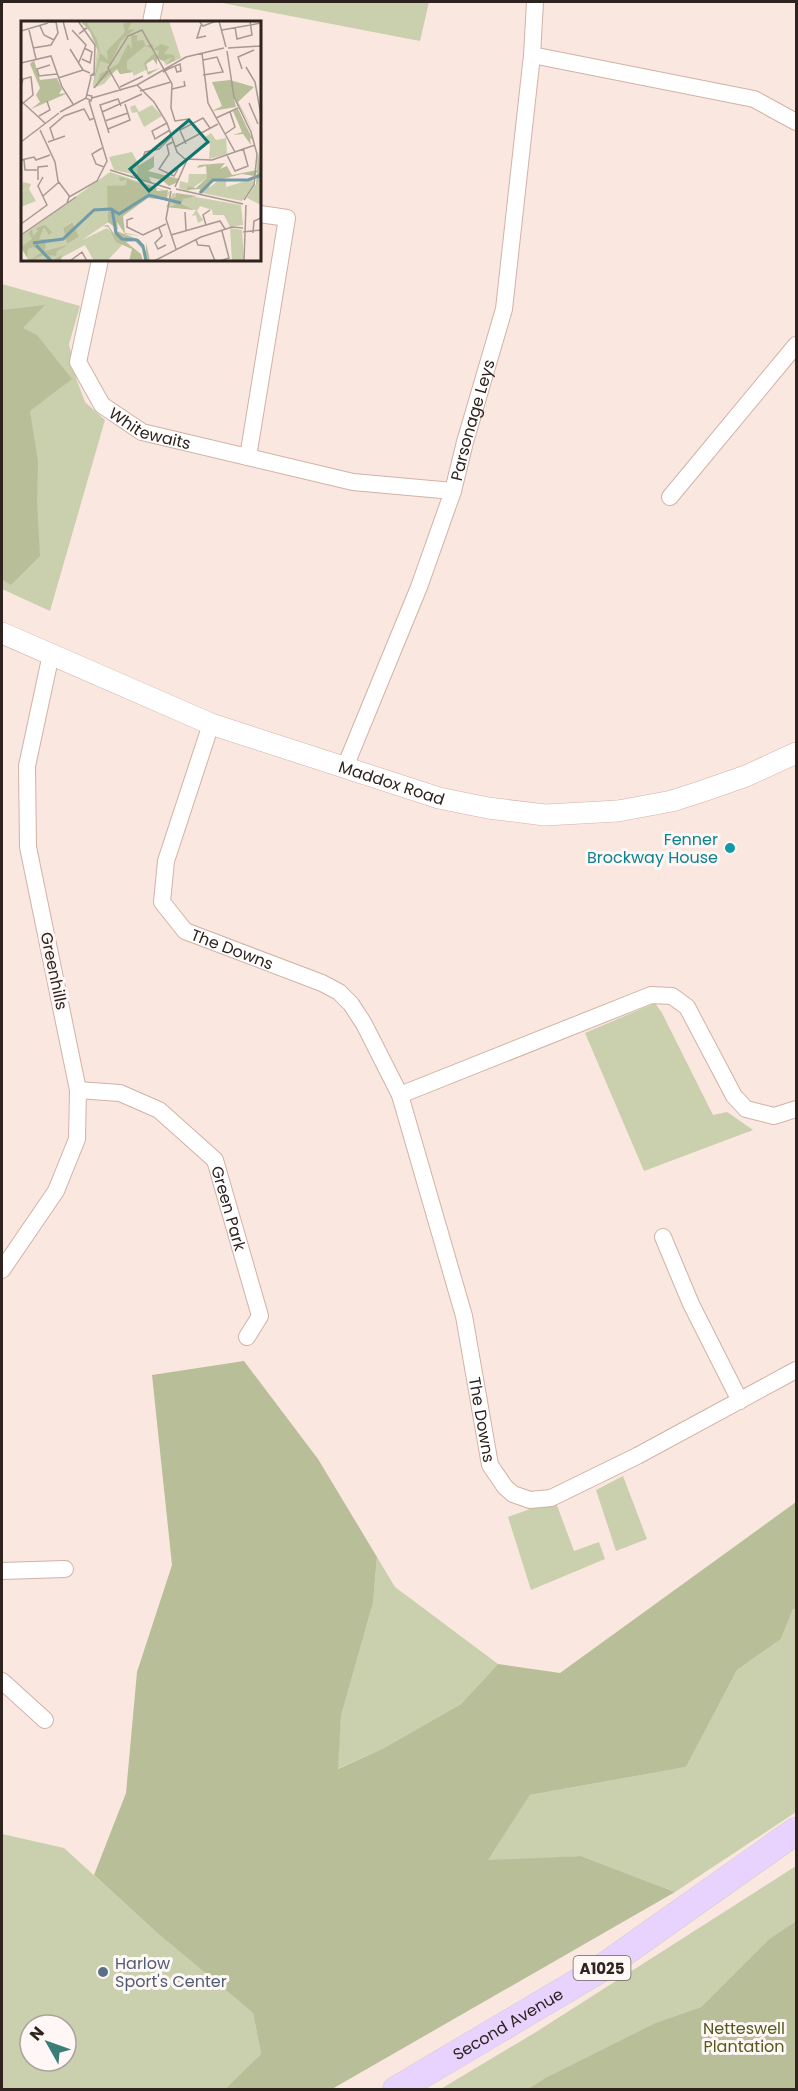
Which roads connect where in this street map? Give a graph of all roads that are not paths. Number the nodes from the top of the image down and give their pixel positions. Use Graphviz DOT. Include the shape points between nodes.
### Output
graph roads {
  1 [pos="155,2"];
  2 [pos="534,2"];
  3 [pos="151,21"];
  4 [pos="532,55"];
  5 [pos="796,122"];
  6 [pos="261,214"];
  7 [pos="100,261"];
  8 [pos="796,345"];
  9 [pos="248,457"];
  10 [pos="453,491"];
  11 [pos="670,497"];
  12 [pos="2,633"];
  13 [pos="51,654"];
  14 [pos="211,724"];
  15 [pos="796,753"];
  16 [pos="345,767"];
  17 [pos="78,1090"];
  18 [pos="400,1095"];
  19 [pos="796,1109"];
  20 [pos="663,1237"];
  21 [pos="2,1270"];
  22 [pos="247,1337"];
  23 [pos="796,1370"];
  24 [pos="740,1401"];
  25 [pos="65,1569"];
  26 [pos="2,1571"];
  27 [pos="2,1681"];
  28 [pos="45,1720"];
  29 [pos="796,1831"];
  30 [pos="396,2090"];
  1 -- 3 [label="street"];
  2 -- 4 [label="street, Parsonage Leys"];
  4 -- 5 [label="street" via="754,99"];
  4 -- 10 [label="street, Parsonage Leys" via="504,309"];
  6 -- 9 [label="street" via="287,218"];
  7 -- 9 [label="street, Whitewaits" via="78,362 102,405 142,432"];
  8 -- 11 [label="street"];
  9 -- 10 [label="street, Whitewaits" via="353,482"];
  10 -- 16 [label="street, Parsonage Leys" via="412,605"];
  12 -- 13 [label="street, Maddox Road"];
  13 -- 14 [label="street, Maddox Road"];
  13 -- 17 [label="street, Greenhills" via="27,766 28,847"];
  14 -- 16 [label="street, Maddox Road"];
  14 -- 18 [label="street, The Downs" via="166,861 162,902 185,931 339,992 364,1024"];
  15 -- 16 [label="street, Maddox Road" via="746,776 672,801 618,811 546,815 439,798"];
  17 -- 21 [label="street, Greenhills" via="78,1139 56,1191"];
  17 -- 22 [label="street, Green Park" via="120,1093 159,1110 215,1160 260,1316"];
  18 -- 19 [label="street" via="651,995 672,996 687,1007 734,1096 746,1109 774,1116"];
  18 -- 24 [label="street, The Downs" via="464,1316 490,1465 505,1488 530,1500 551,1498"];
  20 -- 24 [label="street" via="691,1304"];
  23 -- 24 [label="street, The Downs"];
  25 -- 26 [label="street"];
  27 -- 28 [label="street"];
  29 -- 30 [label="main road, Second Avenue / A1025" via="603,1968"];
}
